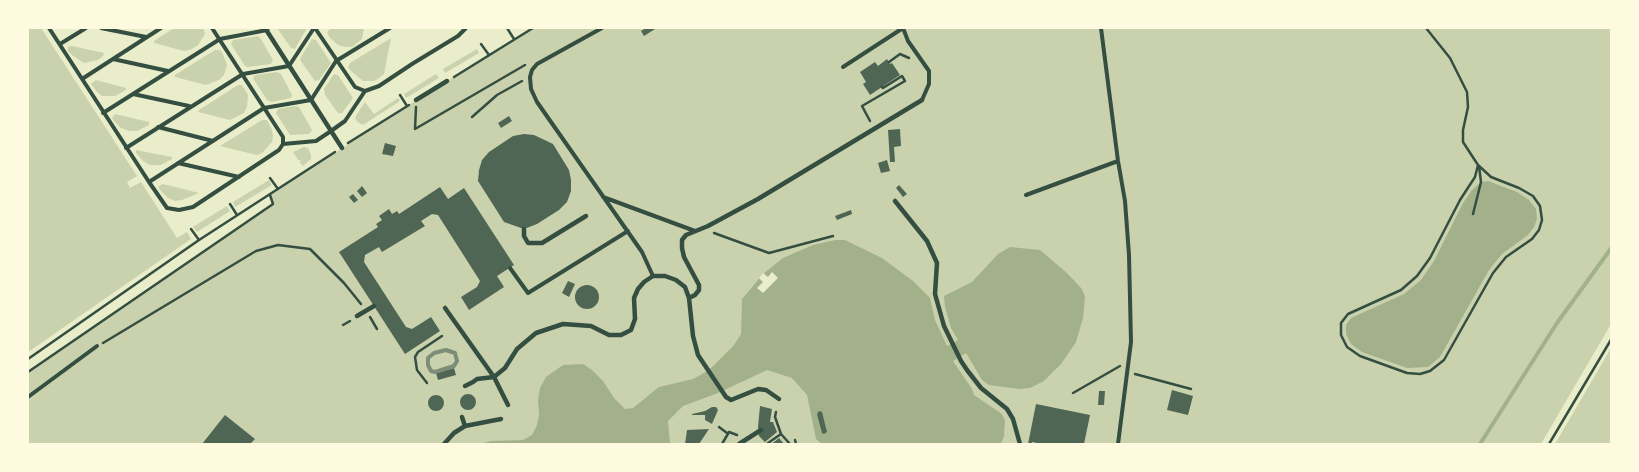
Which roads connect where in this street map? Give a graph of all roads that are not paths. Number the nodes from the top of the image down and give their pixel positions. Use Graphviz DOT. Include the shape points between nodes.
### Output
graph roads {
  1 [pos="49,28"];
  2 [pos="86,28"];
  3 [pos="102,28"];
  4 [pos="161,28"];
  5 [pos="212,28"];
  6 [pos="267,28"];
  7 [pos="314,28"];
  8 [pos="390,28"];
  9 [pos="466,28"];
  10 [pos="602,28"];
  11 [pos="903,28"];
  12 [pos="1101,28"];
  13 [pos="146,37"];
  14 [pos="220,39"];
  15 [pos="60,44"];
  16 [pos="113,59"];
  17 [pos="336,61"];
  18 [pos="289,66"];
  19 [pos="843,67"];
  20 [pos="168,71"];
  21 [pos="242,74"];
  22 [pos="82,79"];
  23 [pos="447,81"];
  24 [pos="365,91"];
  25 [pos="133,94"];
  26 [pos="311,100"];
  27 [pos="416,100"];
  28 [pos="922,100"];
  29 [pos="190,106"];
  30 [pos="264,108"];
  31 [pos="103,113"];
  32 [pos="158,127"];
  33 [pos="331,131"];
  34 [pos="214,141"];
  35 [pos="283,144"];
  36 [pos="126,148"];
  37 [pos="342,148"];
  38 [pos="1118,161"];
  39 [pos="178,163"];
  40 [pos="239,177"];
  41 [pos="148,182"];
  42 [pos="1026,195"];
  43 [pos="603,196"];
  44 [pos="894,201"];
  45 [pos="586,216"];
  46 [pos="524,229"];
  47 [pos="628,231"];
  48 [pos="694,231"];
  49 [pos="510,268"];
  50 [pos="653,276"];
  51 [pos="689,298"];
  52 [pos="374,306"];
  53 [pos="445,308"];
  54 [pos="357,316"];
  55 [pos="97,346"];
  56 [pos="494,377"];
  57 [pos="465,386"];
  58 [pos="28,397"];
  59 [pos="779,399"];
  60 [pos="508,405"];
  61 [pos="462,417"];
  62 [pos="501,419"];
  63 [pos="465,426"];
  64 [pos="761,430"];
  65 [pos="444,444"];
  66 [pos="740,444"];
  67 [pos="1020,444"];
  68 [pos="1118,444"];
  1 -- 15 [label="lane"];
  2 -- 15 [label="lane"];
  3 -- 13 [label="lane"];
  4 -- 13 [label="lane"];
  5 -- 14 [label="lane"];
  6 -- 14 [label="lane"];
  6 -- 18 [label="street"];
  7 -- 17 [label="lane"];
  7 -- 18 [label="lane"];
  8 -- 17 [label="lane"];
  9 -- 24 [label="lane" via="379,86"];
  10 -- 43 [label="lane" via="537,64 530,77 537,102"];
  11 -- 19 [label="lane"];
  11 -- 28 [label="lane" via="929,71 929,84"];
  12 -- 38 [label="lane"];
  13 -- 16 [label="lane"];
  14 -- 20 [label="lane"];
  14 -- 21 [label="lane"];
  15 -- 22 [label="lane"];
  16 -- 20 [label="lane"];
  16 -- 22 [label="lane"];
  17 -- 24 [label="lane" via="354,87"];
  17 -- 26 [label="lane"];
  18 -- 21 [label="lane"];
  18 -- 26 [label="street"];
  20 -- 25 [label="lane"];
  21 -- 29 [label="lane"];
  21 -- 30 [label="lane"];
  22 -- 31 [label="lane"];
  23 -- 27 [label="street"];
  24 -- 33 [label="lane" via="345,122"];
  25 -- 29 [label="lane"];
  25 -- 31 [label="lane"];
  26 -- 30 [label="lane"];
  26 -- 33 [label="street"];
  28 -- 48 [label="street" via="758,199"];
  29 -- 32 [label="lane"];
  30 -- 34 [label="lane"];
  30 -- 35 [label="lane" via="283,137"];
  31 -- 36 [label="lane"];
  32 -- 34 [label="lane"];
  32 -- 36 [label="lane"];
  33 -- 35 [label="lane" via="316,141"];
  33 -- 37 [label="street"];
  34 -- 39 [label="lane"];
  35 -- 40 [label="lane"];
  36 -- 41 [label="lane"];
  38 -- 42 [label="lane"];
  38 -- 68 [label="lane" via="1129,255 1131,342"];
  39 -- 40 [label="lane"];
  39 -- 41 [label="lane"];
  40 -- 41 [label="lane" via="193,207 179,210 167,208"];
  43 -- 47 [label="lane"];
  43 -- 48 [label="lane"];
  44 -- 67 [label="street" via="927,241 937,263 935,294 944,326 961,361 981,388 1007,409"];
  45 -- 46 [label="street" via="542,243 528,243"];
  47 -- 49 [label="lane" via="528,293"];
  47 -- 50 [label="lane"];
  48 -- 51 [label="street" via="682,240 684,258 699,285 696,295"];
  50 -- 51 [label="street" via="676,280 685,287"];
  50 -- 56 [label="street" via="644,282 634,298 635,319 631,330 621,335 609,334 591,326 563,324 536,334 517,349 505,368"];
  51 -- 59 [label="street" via="698,355 726,397 731,400 758,389 766,390"];
  52 -- 54 [label="street"];
  53 -- 56 [label="street"];
  55 -- 58 [label="lane"];
  56 -- 57 [label="street" via="477,378"];
  56 -- 60 [label="street"];
  61 -- 63 [label="street"];
  62 -- 63 [label="street"];
  63 -- 65 [label="street"];
  64 -- 66 [label="street"];
}
